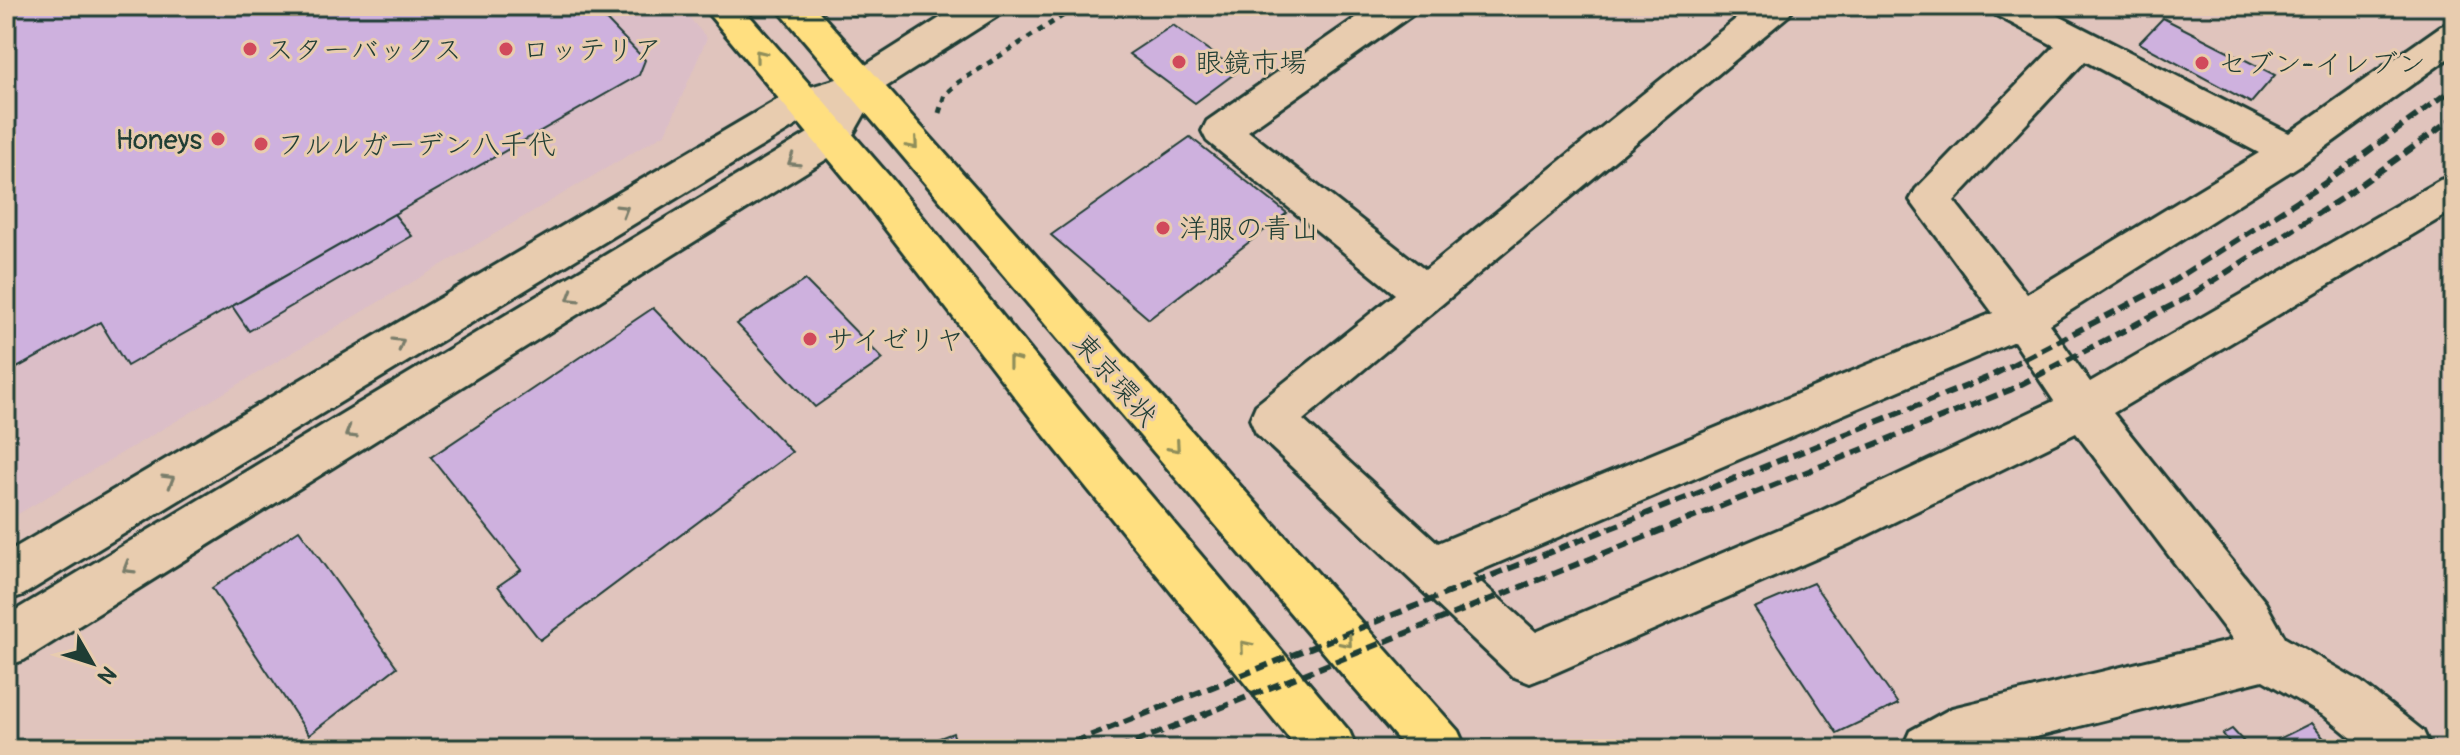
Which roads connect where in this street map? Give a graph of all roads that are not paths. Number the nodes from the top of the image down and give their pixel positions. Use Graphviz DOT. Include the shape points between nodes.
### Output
graph roads {
  1 [pos="720,6"];
  2 [pos="793,6"];
  3 [pos="986,6"];
  4 [pos="1399,6"];
  5 [pos="1776,6"];
  6 [pos="2009,6"];
  7 [pos="2454,35"];
  8 [pos="2080,43"];
  9 [pos="863,85"];
  10 [pos="817,120"];
  11 [pos="2291,152"];
  12 [pos="2454,191"];
  13 [pos="1423,292"];
  14 [pos="2022,319"];
  15 [pos="2083,408"];
  16 [pos="1432,568"];
  17 [pos="6,579"];
  18 [pos="6,643"];
  19 [pos="2267,655"];
  20 [pos="1331,749"];
  21 [pos="1440,749"];
  22 [pos="1928,749"];
  23 [pos="2405,749"];
  10 -- 1 [label="highway, one-way"];
  2 -- 9 [label="highway, 東京環状"];
  3 -- 9 [label="street"];
  4 -- 13 [label="street" via="1221,131"];
  5 -- 13 [label="street"];
  6 -- 8 [label="street"];
  7 -- 11 [label="street"];
  8 -- 11 [label="street"];
  8 -- 14 [label="street" via="1930,200"];
  9 -- 10 [label="street"];
  9 -- 21 [label="highway, 東京環状, one-way"];
  17 -- 10 [label="street, one-way"];
  10 -- 18 [label="street, one-way"];
  20 -- 10 [label="highway, one-way"];
  11 -- 14 [label="street"];
  12 -- 15 [label="street"];
  13 -- 16 [label="street" via="1272,419"];
  14 -- 15 [label="street"];
  14 -- 16 [label="street"];
  15 -- 16 [label="street" via="1832,529 1530,659"];
  15 -- 19 [label="street" via="2248,618"];
  19 -- 22 [label="street" via="1952,733"];
  19 -- 23 [label="street" via="2343,699"];
}
